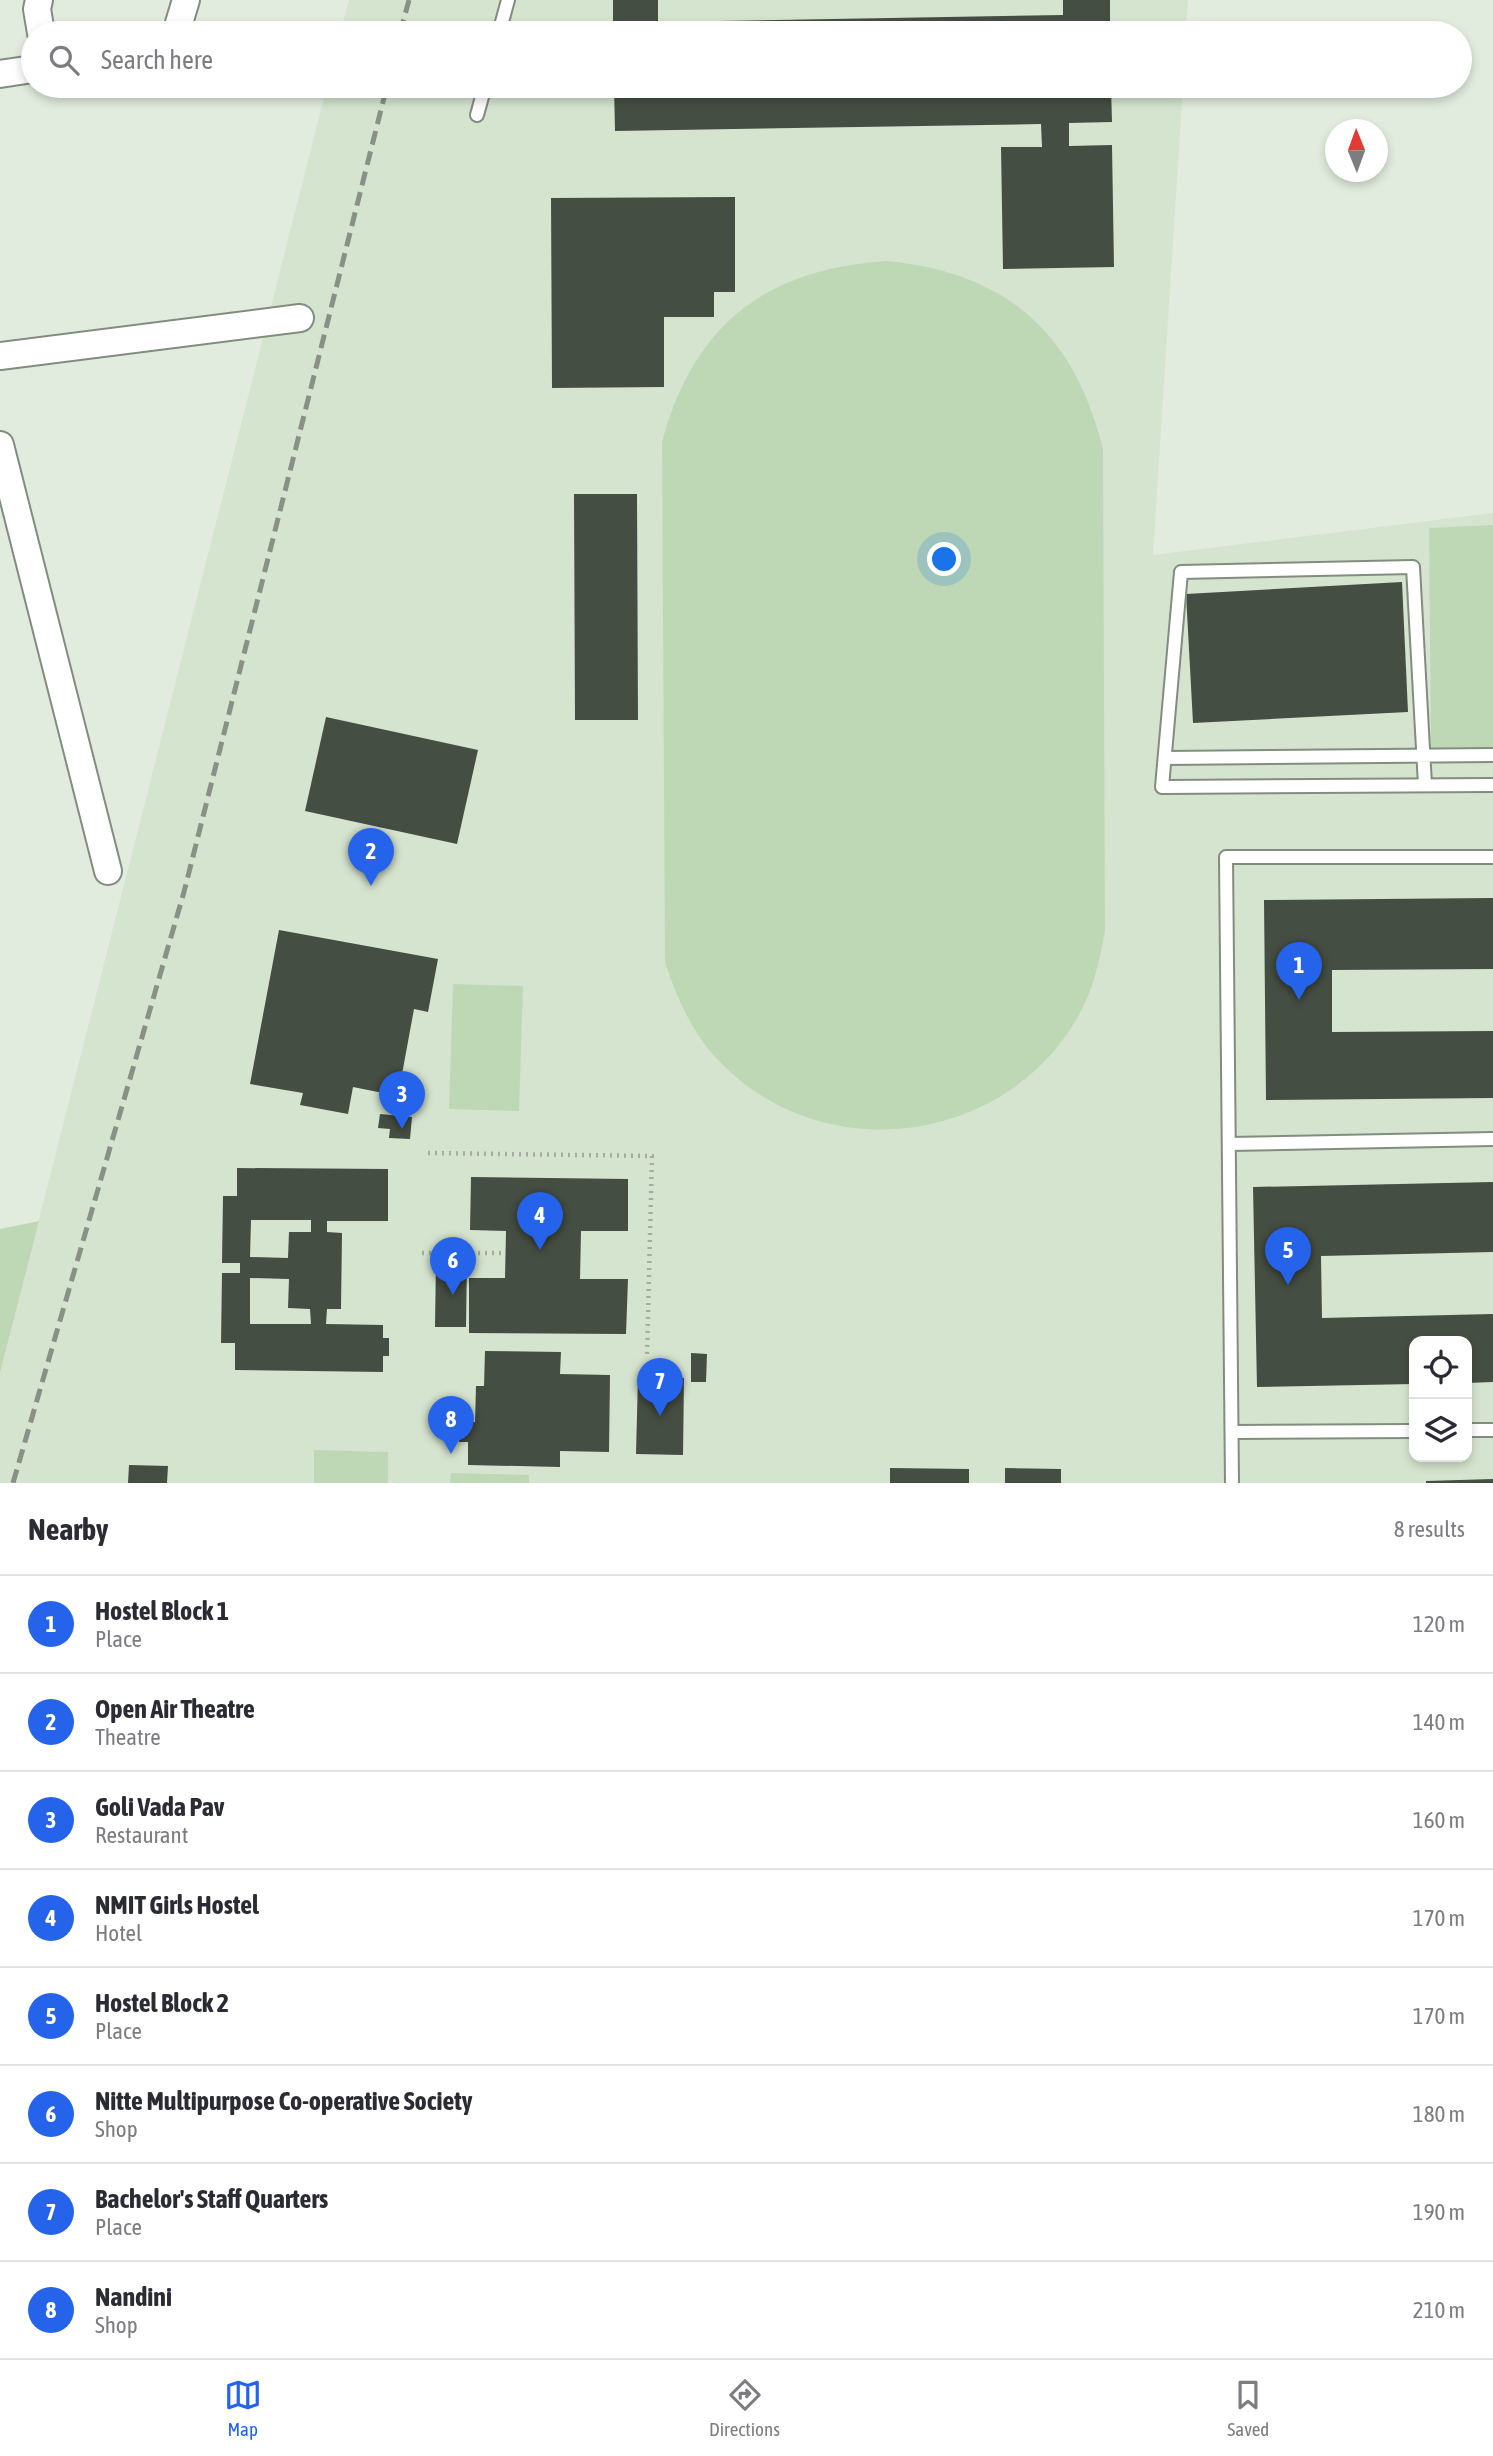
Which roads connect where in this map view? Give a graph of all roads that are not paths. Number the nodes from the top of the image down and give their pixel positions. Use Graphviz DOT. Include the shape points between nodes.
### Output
graph roads {
  1 [pos="40,0"];
  2 [pos="186,0"];
  3 [pos="508,0"];
  4 [pos="39,21"];
  5 [pos="180,21"];
  6 [pos="502,21"];
  7 [pos="21,71"];
  8 [pos="0,74"];
  9 [pos="482,98"];
  10 [pos="477,115"];
  11 [pos="300,318"];
  12 [pos="0,356"];
  13 [pos="0,445"];
  14 [pos="1423,755"];
  15 [pos="1493,755"];
  16 [pos="1165,758"];
  17 [pos="1425,785"];
  18 [pos="1493,785"];
  19 [pos="1493,857"];
  20 [pos="108,871"];
  21 [pos="1493,1139"];
  22 [pos="1229,1144"];
  23 [pos="1472,1430"];
  24 [pos="1493,1430"];
  25 [pos="1409,1431"];
  26 [pos="1232,1432"];
  27 [pos="1232,1483"];
  1 -- 4 [label="street"];
  2 -- 5 [label="street"];
  3 -- 6 [label="lane"];
  7 -- 8 [label="street"];
  9 -- 10 [label="lane"];
  11 -- 12 [label="street"];
  13 -- 20 [label="street"];
  14 -- 15 [label="lane"];
  14 -- 16 [label="lane"];
  14 -- 16 [label="lane" via="1413,566 1181,572"];
  14 -- 17 [label="lane"];
  16 -- 17 [label="lane" via="1162,787"];
  17 -- 18 [label="lane"];
  19 -- 22 [label="lane" via="1226,857"];
  21 -- 22 [label="lane"];
  22 -- 26 [label="lane"];
  23 -- 24 [label="lane"];
  25 -- 26 [label="lane"];
  26 -- 27 [label="lane"];
}
